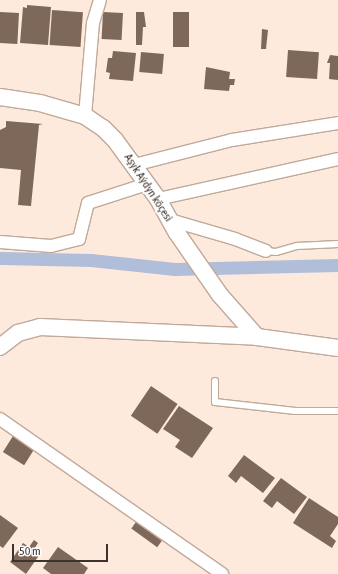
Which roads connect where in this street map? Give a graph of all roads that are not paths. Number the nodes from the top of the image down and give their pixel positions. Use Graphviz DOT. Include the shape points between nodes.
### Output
graph roads {
  1 [pos="100,0"];
  2 [pos="0,97"];
  3 [pos="85,116"];
  4 [pos="338,123"];
  5 [pos="338,159"];
  6 [pos="134,165"];
  7 [pos="147,184"];
  8 [pos="158,199"];
  9 [pos="174,227"];
  10 [pos="0,242"];
  11 [pos="338,244"];
  12 [pos="266,251"];
  13 [pos="257,337"];
  14 [pos="3,344"];
  15 [pos="338,348"];
  16 [pos="215,381"];
  17 [pos="338,411"];
  18 [pos="0,419"];
  19 [pos="222,574"];
  1 -- 3 [label="street" via="94,23"];
  2 -- 3 [label="main road, Aşyk Aýdyn köçesi" via="40,103"];
  3 -- 6 [label="main road, Aşyk Aýdyn köçesi" via="115,140"];
  4 -- 6 [label="street" via="232,140"];
  5 -- 8 [label="street"];
  6 -- 7 [label="main road, Aşyk Aýdyn köçesi"];
  7 -- 8 [label="main road, Aşyk Aýdyn köçesi"];
  7 -- 10 [label="street" via="88,203 79,239 51,246"];
  8 -- 9 [label="main road, Aşyk Aýdyn köçesi"];
  9 -- 12 [label="street" via="235,239"];
  9 -- 13 [label="main road, Aşyk Aýdyn köçesi" via="220,295"];
  11 -- 12 [label="lane"];
  13 -- 14 [label="main road" via="40,327 18,333"];
  13 -- 15 [label="main road"];
  16 -- 17 [label="lane" via="215,402"];
  18 -- 19 [label="street"];
}
